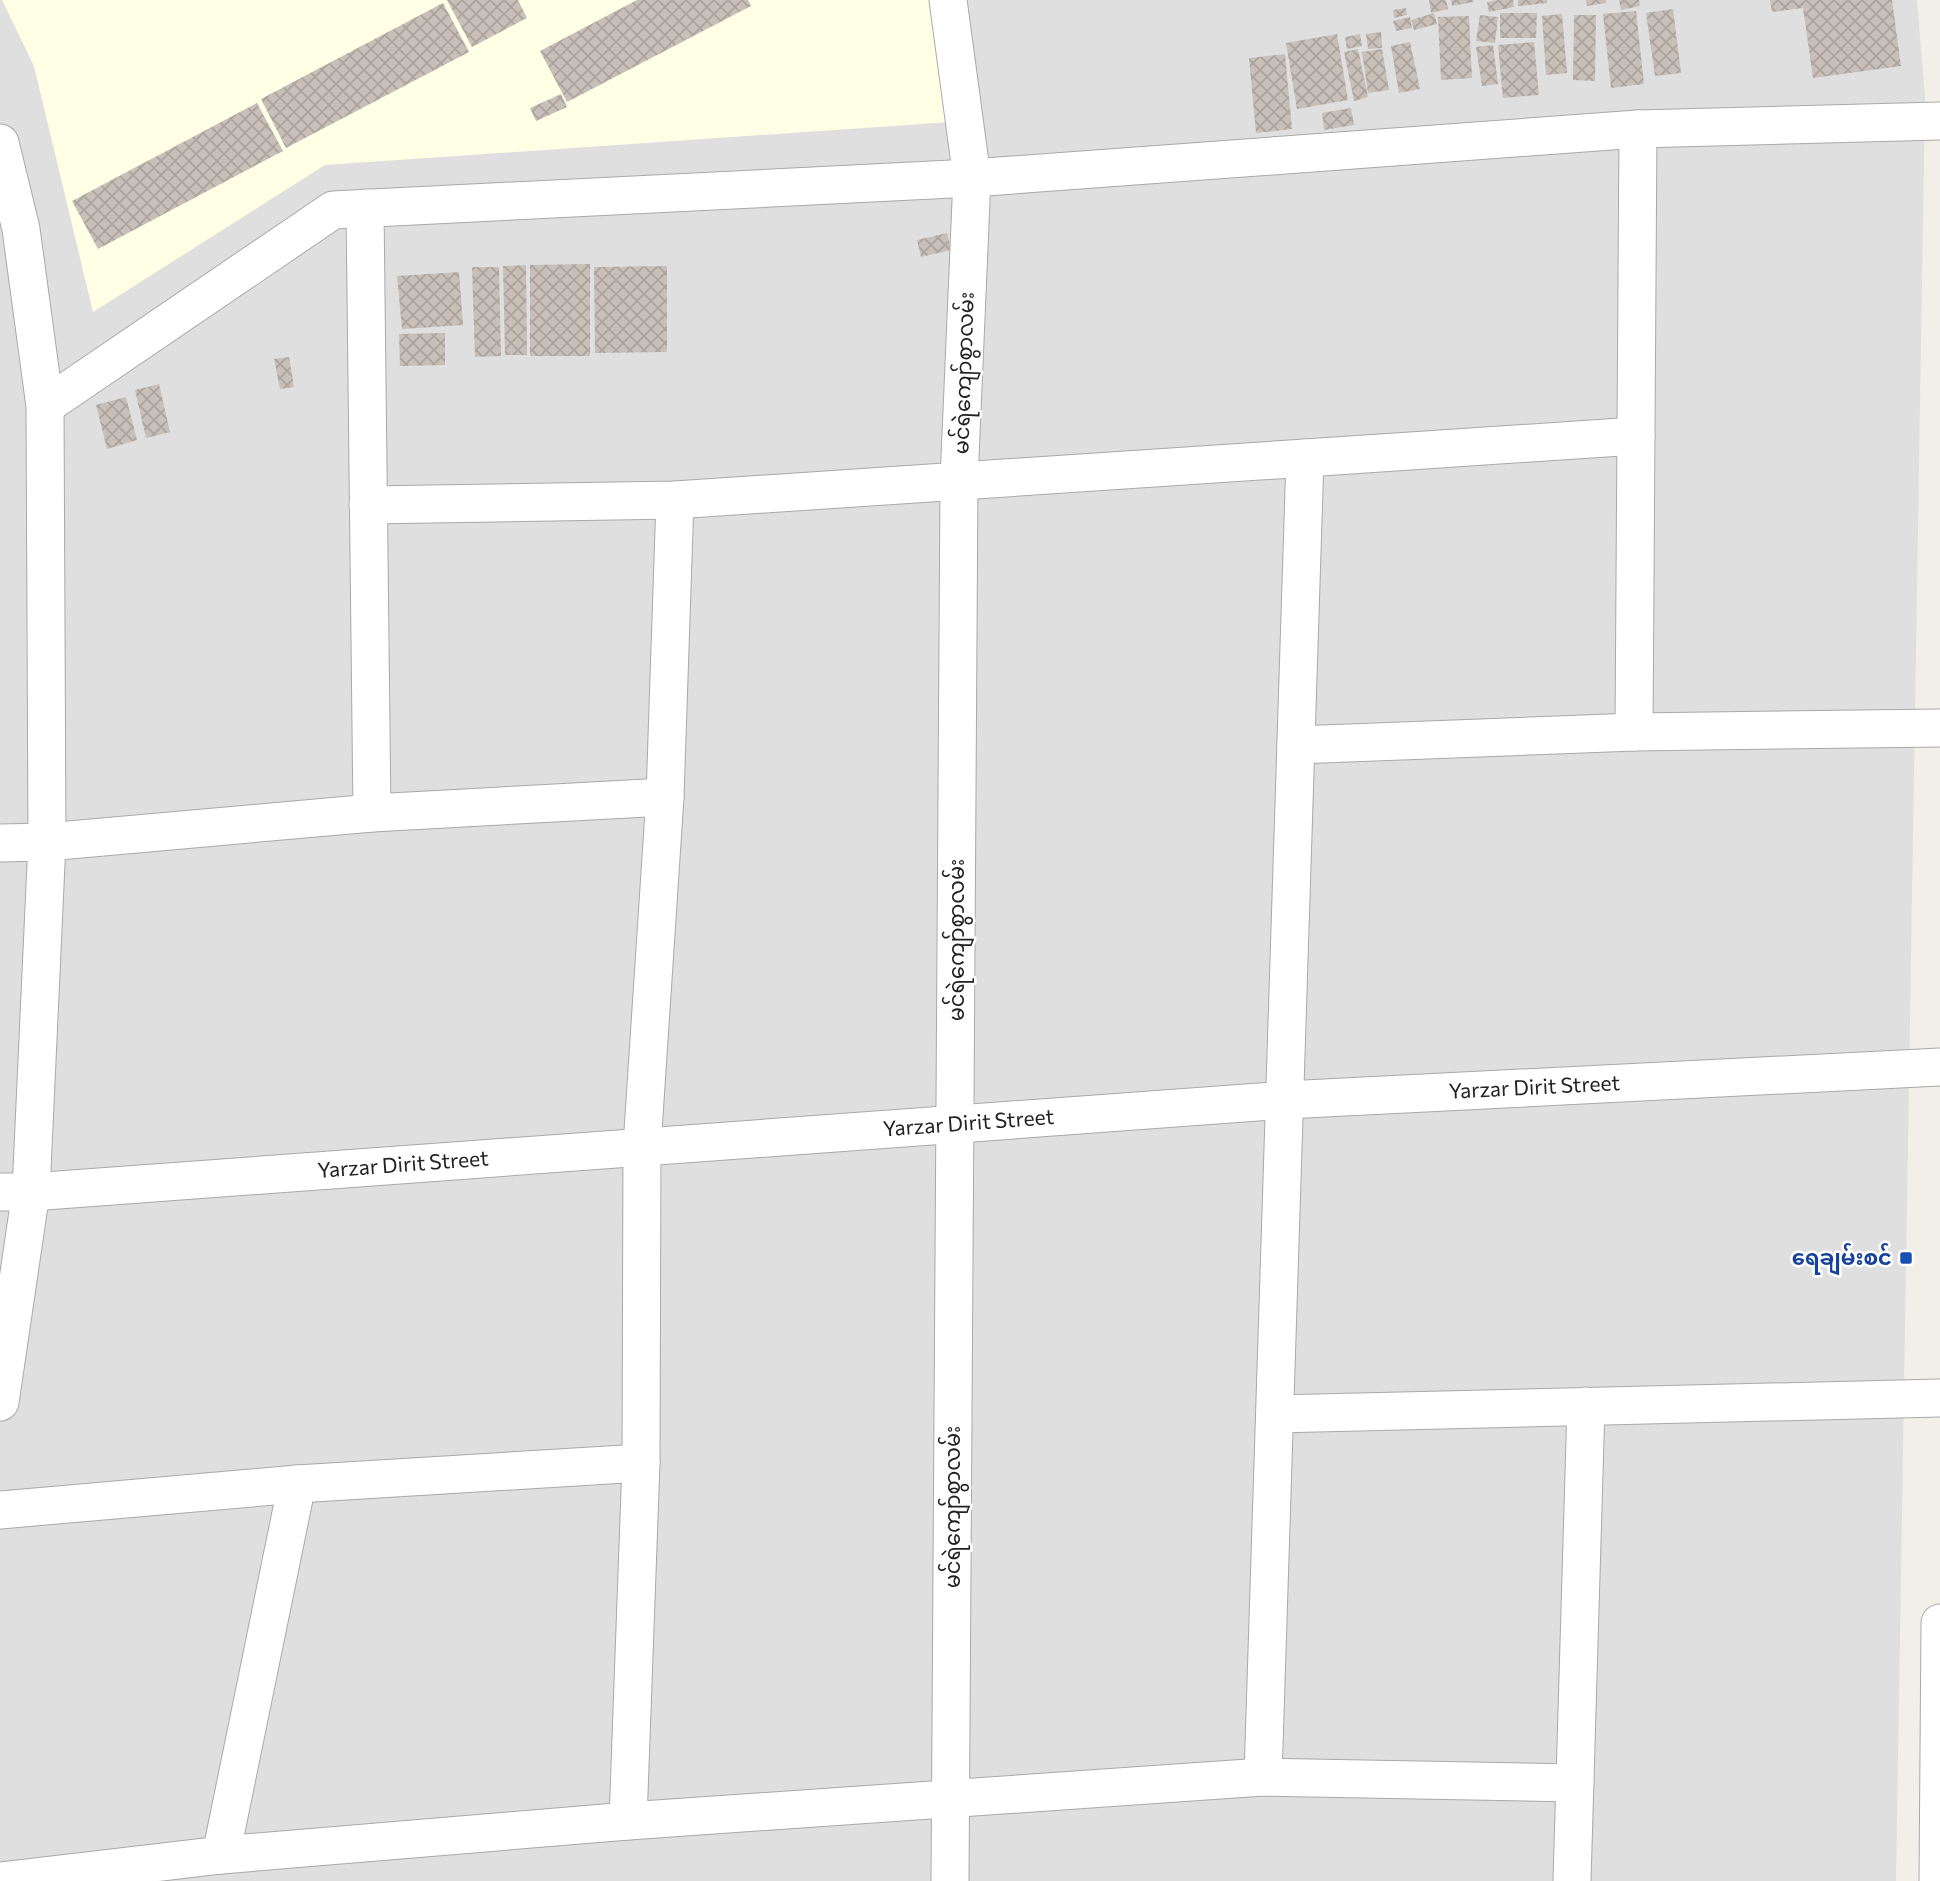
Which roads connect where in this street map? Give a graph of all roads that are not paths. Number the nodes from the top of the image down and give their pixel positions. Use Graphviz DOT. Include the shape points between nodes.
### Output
graph roads {
  1 [pos="947,0"];
  2 [pos="1940,121"];
  3 [pos="1638,129"];
  4 [pos="0,143"];
  5 [pos="972,177"];
  6 [pos="365,208"];
  7 [pos="45,406"];
  8 [pos="1636,436"];
  9 [pos="1305,458"];
  10 [pos="959,481"];
  11 [pos="675,500"];
  12 [pos="368,505"];
  13 [pos="1940,728"];
  14 [pos="1634,732"];
  15 [pos="1296,745"];
  16 [pos="664,797"];
  17 [pos="372,813"];
  18 [pos="47,842"];
  19 [pos="0,843"];
  20 [pos="1940,1067"];
  21 [pos="1285,1100"];
  22 [pos="956,1125"];
  23 [pos="642,1146"];
  24 [pos="16,1192"];
  25 [pos="1940,1398"];
  26 [pos="0,1402"];
  27 [pos="1586,1406"];
  28 [pos="1275,1413"];
  29 [pos="641,1464"];
  30 [pos="297,1484"];
  31 [pos="0,1510"];
  32 [pos="1940,1623"];
  33 [pos="1263,1777"];
  34 [pos="1575,1783"];
  35 [pos="951,1799"];
  36 [pos="628,1821"];
  37 [pos="221,1855"];
  38 [pos="2,1881"];
  39 [pos="950,1881"];
  40 [pos="1572,1881"];
  41 [pos="1938,1881"];
  1 -- 5 [label="street, မင်ရဲကျော်စွာလမ်း"];
  2 -- 3 [label="street"];
  3 -- 5 [label="street"];
  3 -- 8 [label="street"];
  4 -- 7 [label="street" via="21,229"];
  5 -- 6 [label="street"];
  5 -- 10 [label="street, မင်ရဲကျော်စွာလမ်း"];
  6 -- 7 [label="street" via="333,210"];
  6 -- 12 [label="street"];
  7 -- 18 [label="street"];
  8 -- 9 [label="street"];
  8 -- 14 [label="street"];
  9 -- 10 [label="street"];
  9 -- 15 [label="street"];
  10 -- 11 [label="street"];
  10 -- 22 [label="street, မင်ရဲကျော်စွာလမ်း"];
  11 -- 12 [label="street"];
  11 -- 16 [label="street"];
  12 -- 17 [label="street"];
  13 -- 14 [label="street"];
  14 -- 15 [label="street"];
  15 -- 21 [label="street"];
  16 -- 17 [label="street"];
  16 -- 23 [label="street"];
  17 -- 18 [label="street"];
  18 -- 19 [label="street"];
  18 -- 24 [label="street"];
  20 -- 21 [label="street, Yarzar Dirit Street"];
  21 -- 22 [label="street, Yarzar Dirit Street"];
  21 -- 28 [label="street"];
  22 -- 23 [label="street, Yarzar Dirit Street"];
  22 -- 35 [label="street, မင်ရဲကျော်စွာလမ်း"];
  23 -- 24 [label="street, Yarzar Dirit Street"];
  23 -- 29 [label="street"];
  24 -- 26 [label="street"];
  25 -- 27 [label="street"];
  27 -- 28 [label="street"];
  27 -- 34 [label="street"];
  28 -- 33 [label="street"];
  29 -- 30 [label="street"];
  29 -- 36 [label="street"];
  30 -- 31 [label="street"];
  30 -- 37 [label="street"];
  32 -- 41 [label="street"];
  33 -- 34 [label="street"];
  33 -- 35 [label="street"];
  34 -- 40 [label="street"];
  35 -- 36 [label="street"];
  35 -- 39 [label="street, မင်ရဲကျော်စွာလမ်း"];
  36 -- 37 [label="street"];
  37 -- 38 [label="street"];
}
